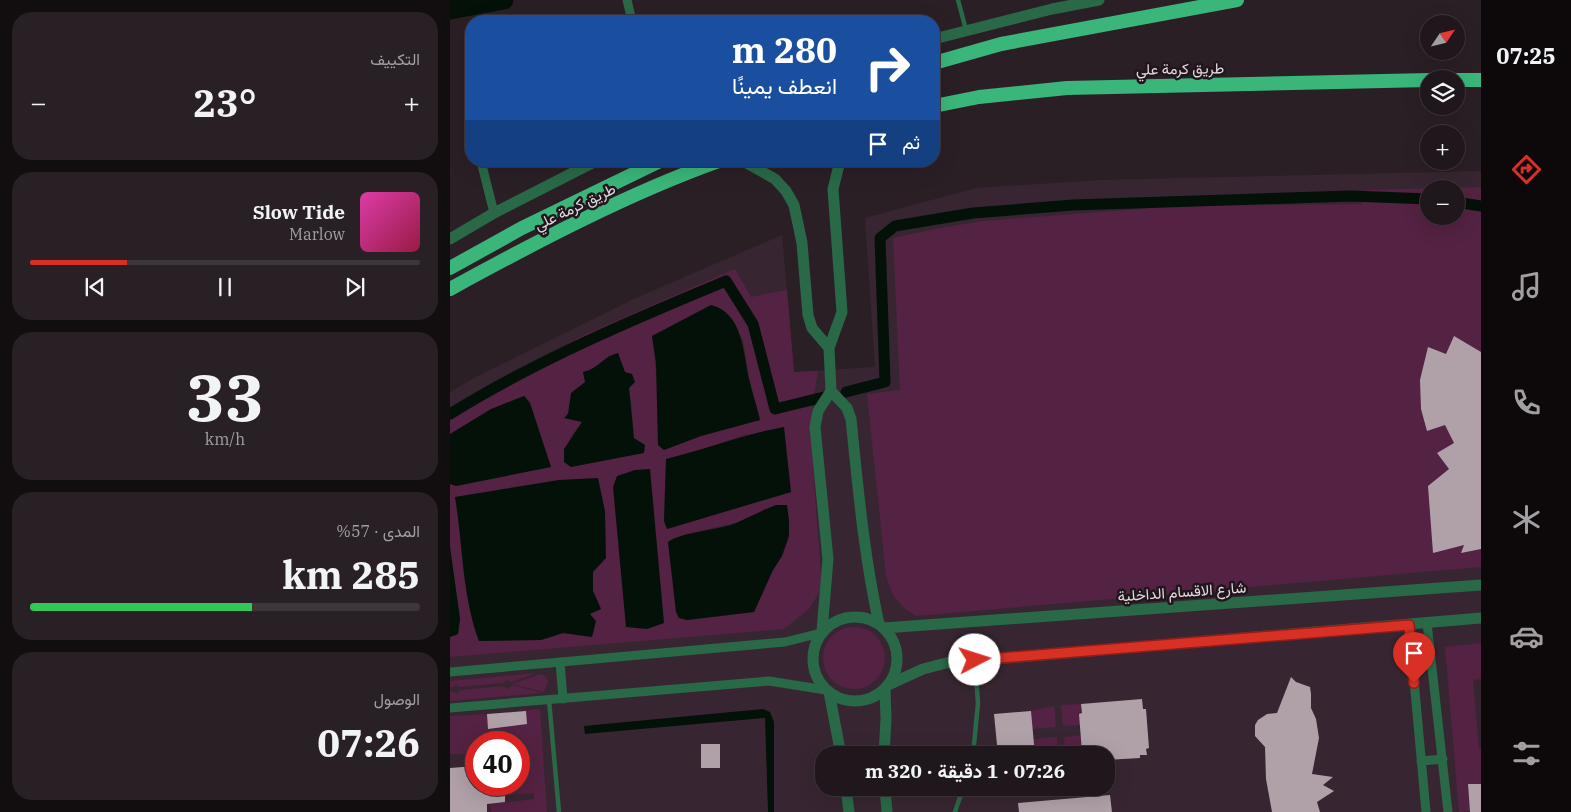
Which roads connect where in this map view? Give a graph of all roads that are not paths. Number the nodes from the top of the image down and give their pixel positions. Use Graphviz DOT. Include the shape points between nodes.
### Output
graph roads {
  1 [pos="627,0"];
  2 [pos="958,0"];
  3 [pos="1237,0"];
  4 [pos="1091,1"];
  5 [pos="1051,5"];
  6 [pos="631,15"];
  7 [pos="966,31"];
  8 [pos="940,38"];
  9 [pos="940,61"];
  10 [pos="1420,80"];
  11 [pos="1465,80"];
  12 [pos="1481,80"];
  13 [pos="940,105"];
  14 [pos="482,167"];
  15 [pos="577,167"];
  16 [pos="648,167"];
  17 [pos="702,167"];
  18 [pos="754,167"];
  19 [pos="838,167"];
  20 [pos="494,213"];
  21 [pos="450,239"];
  22 [pos="450,268"];
  23 [pos="450,289"];
  24 [pos="829,348"];
  25 [pos="831,391"];
  26 [pos="1481,585"];
  27 [pos="1481,618"];
  28 [pos="1428,623"];
  29 [pos="1409,625"];
  30 [pos="882,626"];
  31 [pos="821,632"];
  32 [pos="975,660"];
  33 [pos="560,662"];
  34 [pos="450,672"];
  35 [pos="886,687"];
  36 [pos="828,691"];
  37 [pos="563,699"];
  38 [pos="549,700"];
  39 [pos="450,708"];
  40 [pos="839,746"];
  41 [pos="884,746"];
  42 [pos="973,746"];
  43 [pos="1443,759"];
  44 [pos="1421,761"];
  45 [pos="847,796"];
  46 [pos="886,796"];
  47 [pos="960,796"];
  48 [pos="559,812"];
  49 [pos="849,812"];
  50 [pos="887,812"];
  51 [pos="955,812"];
  52 [pos="1426,812"];
  53 [pos="1448,812"];
  1 -- 6 [label="street"];
  2 -- 7 [label="lane"];
  3 -- 9 [label="highway" via="1001,44"];
  4 -- 5 [label="street"];
  5 -- 7 [label="street"];
  7 -- 8 [label="street"];
  10 -- 13 [label="highway, طريق كرمة علي" via="1067,88 979,97"];
  11 -- 12 [label="highway"];
  14 -- 20 [label="street"];
  15 -- 20 [label="street"];
  16 -- 22 [label="highway, طريق كرمة علي" via="522,228"];
  17 -- 23 [label="highway, طريق كرمة علي" via="599,213"];
  18 -- 24 [label="street" via="775,179 794,205 802,242 808,316 812,328"];
  19 -- 24 [label="street" via="833,189 842,312"];
  20 -- 21 [label="street"];
  24 -- 25 [label="street"];
  25 -- 30 [label="street" via="847,408 851,419 865,552"];
  25 -- 31 [label="street" via="818,411 815,427 828,559"];
  26 -- 30 [label="street, شارع الاقسام الداخلية"];
  27 -- 28 [label="street"];
  28 -- 29 [label="street"];
  28 -- 43 [label="street"];
  29 -- 32 [label="street"];
  29 -- 44 [label="street"];
  30 -- 31 [label="street" via="868,618 849,617 831,623"];
  30 -- 35 [label="street" via="892,638 897,656 894,674"];
  31 -- 33 [label="street" via="785,642"];
  31 -- 36 [label="street" via="812,659 819,681"];
  32 -- 35 [label="street" via="934,665"];
  32 -- 42 [label="lane" via="978,703"];
  33 -- 34 [label="street"];
  33 -- 37 [label="street"];
  35 -- 36 [label="street" via="875,696 852,701"];
  35 -- 41 [label="street"];
  36 -- 37 [label="street" via="769,681"];
  36 -- 40 [label="street"];
  37 -- 38 [label="street"];
  38 -- 39 [label="street"];
  38 -- 48 [label="lane"];
  43 -- 44 [label="street"];
  43 -- 53 [label="street"];
  44 -- 52 [label="street"];
  45 -- 49 [label="street"];
  46 -- 50 [label="street"];
  47 -- 51 [label="lane"];
}
